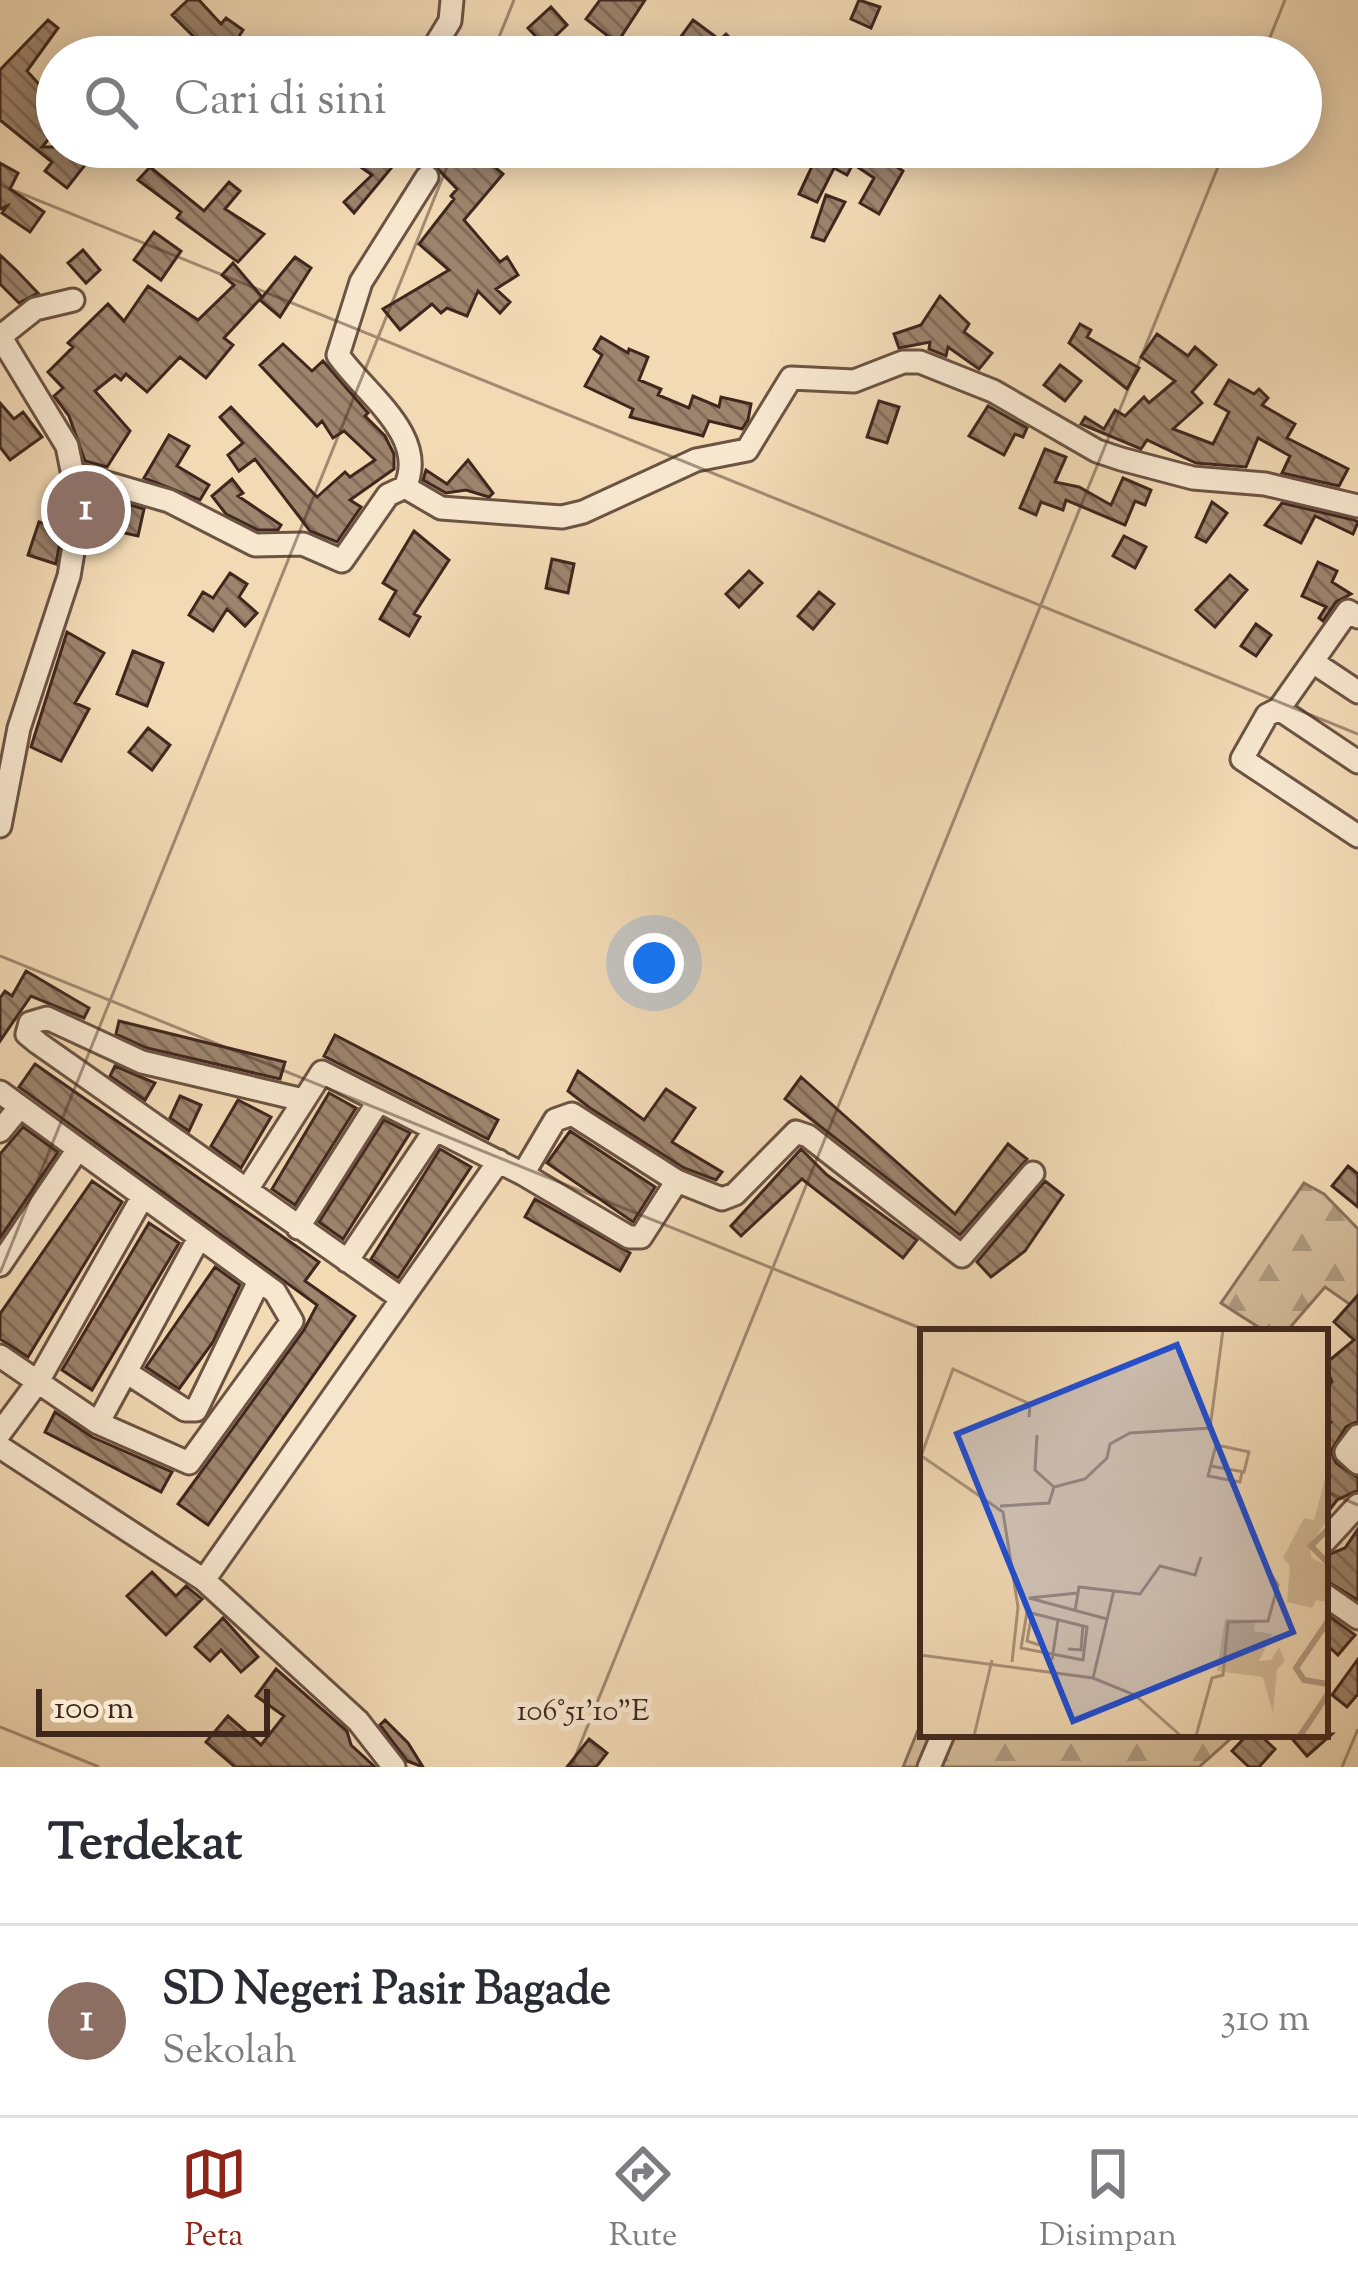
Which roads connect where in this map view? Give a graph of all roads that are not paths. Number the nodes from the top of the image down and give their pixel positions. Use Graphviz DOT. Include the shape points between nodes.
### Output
graph roads {
  1 [pos="452,0"];
  2 [pos="441,36"];
  3 [pos="427,177"];
  4 [pos="73,300"];
  5 [pos="0,336"];
  6 [pos="76,474"];
  7 [pos="405,487"];
  8 [pos="1358,506"];
  9 [pos="1358,617"];
  10 [pos="1313,662"];
  11 [pos="1358,692"];
  12 [pos="1279,709"];
  13 [pos="1358,762"];
  14 [pos="0,826"];
  15 [pos="1358,836"];
  16 [pos="0,1092"];
  17 [pos="303,1100"];
  18 [pos="377,1102"];
  19 [pos="20,1108"];
  20 [pos="435,1130"];
  21 [pos="0,1131"];
  22 [pos="78,1149"];
  23 [pos="499,1161"];
  24 [pos="1033,1173"];
  25 [pos="523,1174"];
  26 [pos="677,1180"];
  27 [pos="248,1188"];
  28 [pos="142,1198"];
  29 [pos="298,1228"];
  30 [pos="199,1238"];
  31 [pos="347,1261"];
  32 [pos="0,1265"];
  33 [pos="259,1281"];
  34 [pos="402,1299"];
  35 [pos="0,1357"];
  36 [pos="129,1374"];
  37 [pos="37,1383"];
  38 [pos="98,1423"];
  39 [pos="0,1433"];
  40 [pos="1358,1436"];
  41 [pos="0,1447"];
  42 [pos="1358,1462"];
  43 [pos="1358,1505"];
  44 [pos="1328,1537"];
  45 [pos="204,1580"];
  46 [pos="1328,1597"];
  47 [pos="1358,1618"];
  48 [pos="943,1737"];
  49 [pos="394,1767"];
  50 [pos="929,1767"];
  1 -- 2 [label="street"];
  3 -- 7 [label="street" via="361,282 338,355 411,445"];
  4 -- 5 [label="street" via="34,309"];
  5 -- 6 [label="street" via="54,420"];
  6 -- 7 [label="street" via="169,501 255,545 303,544 342,561 388,496"];
  6 -- 14 [label="street" via="72,564 28,691"];
  7 -- 8 [label="street" via="453,509 583,512 696,460 747,450 791,378 854,381 920,362 993,391 1097,451 1193,478"];
  9 -- 10 [label="street" via="1348,611"];
  10 -- 11 [label="street"];
  10 -- 12 [label="street"];
  12 -- 13 [label="street"];
  12 -- 15 [label="street" via="1242,760"];
  16 -- 19 [label="street"];
  17 -- 18 [label="street" via="322,1072"];
  17 -- 27 [label="street"];
  17 -- 27 [label="street" via="142,1062 47,1018 30,1023 27,1034"];
  18 -- 20 [label="street"];
  18 -- 29 [label="street"];
  19 -- 21 [label="street"];
  19 -- 22 [label="street"];
  20 -- 23 [label="street"];
  20 -- 31 [label="street"];
  22 -- 28 [label="street"];
  22 -- 32 [label="street"];
  23 -- 25 [label="street"];
  23 -- 34 [label="street"];
  24 -- 26 [label="street" via="962,1256 796,1132 722,1199"];
  25 -- 26 [label="street" via="629,1238 651,1226"];
  25 -- 26 [label="street" via="555,1120 572,1114"];
  27 -- 29 [label="street"];
  28 -- 30 [label="street"];
  28 -- 37 [label="street"];
  29 -- 31 [label="street"];
  30 -- 33 [label="street"];
  30 -- 36 [label="street"];
  31 -- 34 [label="street"];
  33 -- 36 [label="street" via="196,1409 184,1410"];
  33 -- 38 [label="street" via="292,1322 197,1457 181,1464"];
  34 -- 45 [label="street"];
  35 -- 37 [label="street"];
  36 -- 38 [label="street"];
  37 -- 38 [label="street"];
  37 -- 39 [label="street"];
  40 -- 42 [label="street" via="1346,1452"];
  41 -- 45 [label="street"];
  43 -- 44 [label="street"];
  45 -- 49 [label="street" via="358,1721"];
  46 -- 47 [label="street"];
  48 -- 50 [label="street"];
}
